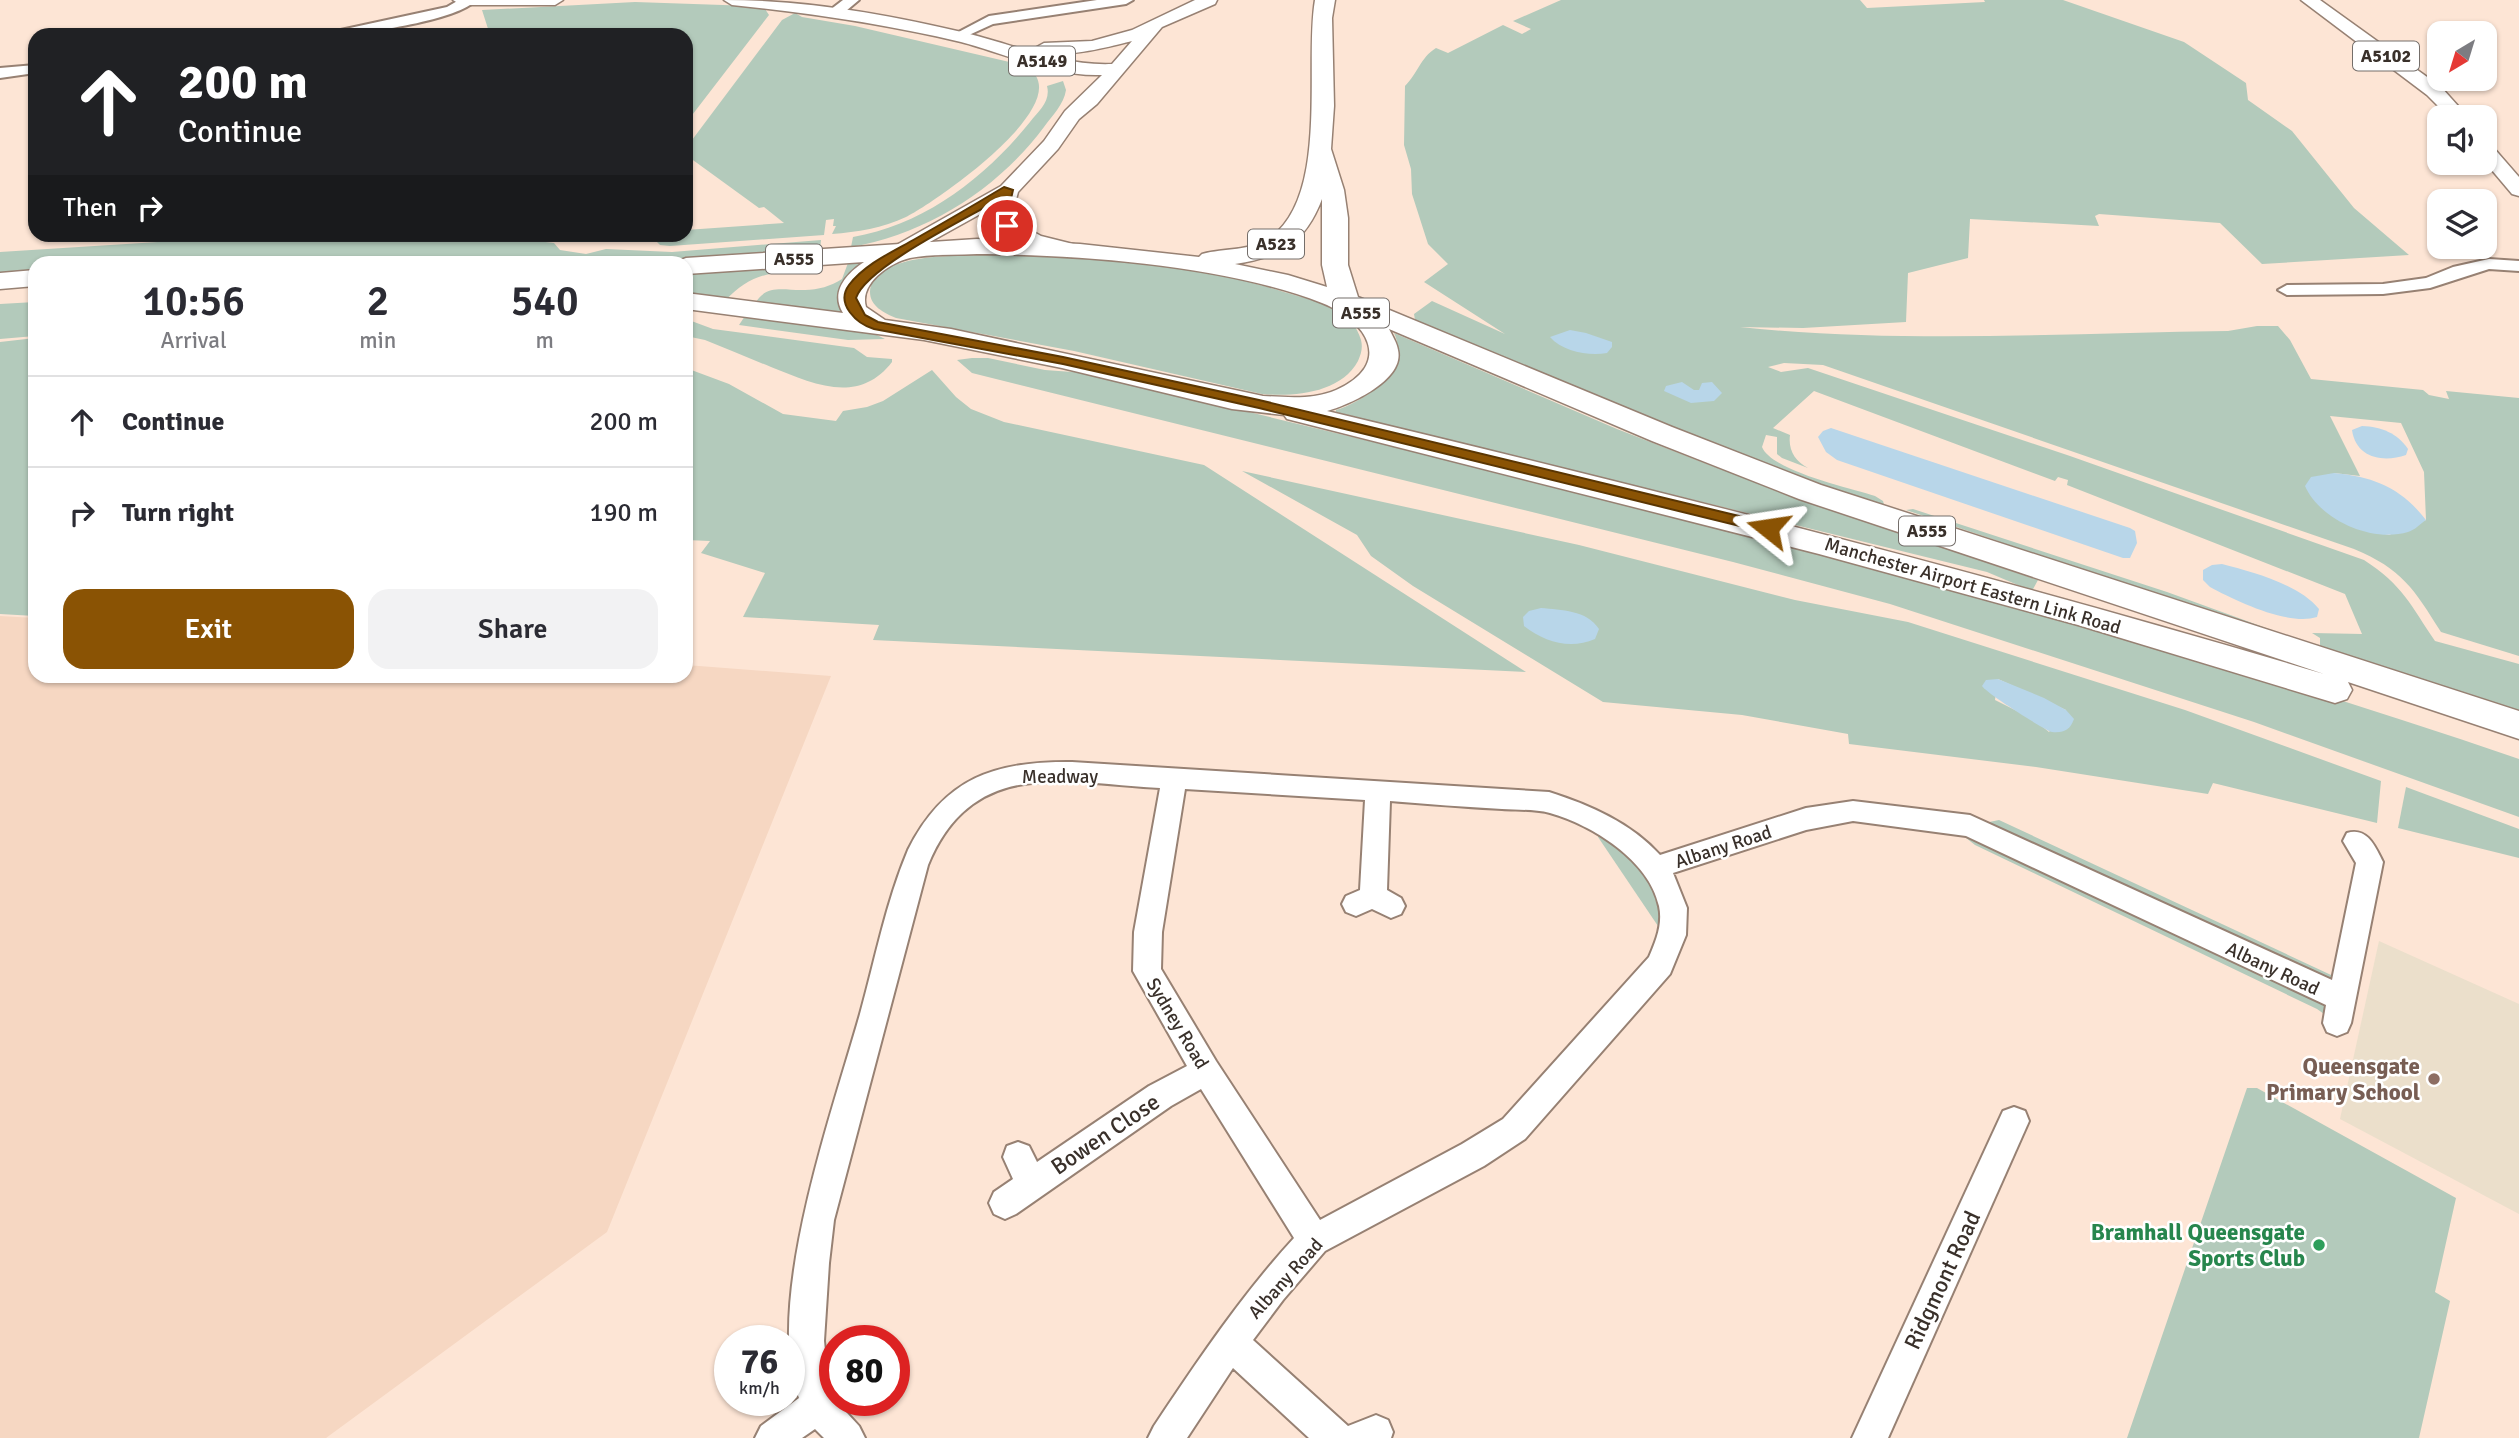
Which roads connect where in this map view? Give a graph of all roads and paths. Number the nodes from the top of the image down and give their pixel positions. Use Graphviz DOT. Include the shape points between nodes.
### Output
graph roads {
  1 [pos="461,0"];
  2 [pos="555,0"];
  3 [pos="732,0"];
  4 [pos="852,0"];
  5 [pos="1125,0"];
  6 [pos="1209,0"];
  7 [pos="1325,0"];
  8 [pos="2309,0"];
  9 [pos="468,1"];
  10 [pos="835,13"];
  11 [pos="1156,24"];
  12 [pos="368,28"];
  13 [pos="1133,35"];
  14 [pos="964,38"];
  15 [pos="1006,44"];
  16 [pos="1037,60"];
  17 [pos="1106,68"];
  18 [pos="28,70"];
  19 [pos="0,73"];
  20 [pos="1071,98"];
  21 [pos="2447,105"];
  22 [pos="1322,152"];
  23 [pos="2497,164"];
  24 [pos="1008,190"];
  25 [pos="2519,190"];
  26 [pos="1336,229"];
  27 [pos="1073,251"];
  28 [pos="901,252"];
  29 [pos="1172,260"];
  30 [pos="693,265"];
  31 [pos="2519,265"];
  32 [pos="28,279"];
  33 [pos="0,281"];
  34 [pos="2287,290"];
  35 [pos="28,292"];
  36 [pos="0,294"];
  37 [pos="1348,302"];
  38 [pos="693,303"];
  39 [pos="1398,322"];
  40 [pos="874,325"];
  41 [pos="1259,404"];
  42 [pos="2519,725"];
  43 [pos="2519,747"];
  44 [pos="1174,778"];
  45 [pos="1378,790"];
  46 [pos="2356,841"];
  47 [pos="1655,869"];
  48 [pos="1373,902"];
  49 [pos="1206,1071"];
  50 [pos="2014,1121"];
  51 [pos="1005,1203"];
  52 [pos="1314,1240"];
  53 [pos="1230,1342"];
  54 [pos="819,1405"];
  55 [pos="828,1416"];
  56 [pos="773,1438"];
  57 [pos="847,1438"];
  58 [pos="1166,1438"];
  59 [pos="1335,1438"];
  60 [pos="1870,1438"];
  1 -- 9 [label="main road"];
  2 -- 9 [label="main road"];
  3 -- 10 [label="main road, A5149"];
  4 -- 10 [label="street"];
  5 -- 14 [label="street" via="989,20"];
  6 -- 11 [label="main road, A5149"];
  7 -- 22 [label="highway, A523"];
  8 -- 21 [label="main road, A5102"];
  9 -- 12 [label="street" via="451,10"];
  10 -- 14 [label="main road, A5149"];
  11 -- 13 [label="main road, A5149"];
  11 -- 17 [label="main road"];
  13 -- 15 [label="main road" via="1083,48"];
  13 -- 17 [label="main road, A5149"];
  14 -- 15 [label="main road, A5149"];
  14 -- 16 [label="main road, A5149"];
  15 -- 17 [label="main road, A5149"];
  16 -- 17 [label="main road, A5149"];
  16 -- 20 [label="main road" via="1056,69"];
  17 -- 20 [label="main road" via="1090,100"];
  18 -- 19 [label="street"];
  20 -- 24 [label="main road" via="1051,145"];
  22 -- 26 [label="highway, A523" via="1334,198"];
  22 -- 29 [label="highway, A523" via="1305,211 1296,229 1278,244 1226,257"];
  23 -- 25 [label="main road"];
  24 -- 27 [label="main road" via="1002,216 1007,226 1031,240"];
  24 -- 28 [label="main road"];
  26 -- 37 [label="highway, A523" via="1333,264"];
  26 -- 39 [label="highway, A523" via="1354,286 1364,299"];
  27 -- 28 [label="highway, A555" via="991,247"];
  27 -- 29 [label="highway, A555"];
  28 -- 30 [label="highway, A555"];
  28 -- 40 [label="highway, A555" via="873,268 853,288 852,307"];
  29 -- 37 [label="highway, A555" via="1278,281"];
  31 -- 34 [label="street" via="2489,264 2430,283 2383,289"];
  32 -- 33 [label="highway"];
  35 -- 36 [label="highway"];
  37 -- 39 [label="highway, Manchester Airport Eastern Link Road / A555"];
  37 -- 41 [label="highway, A555" via="1383,336 1385,349 1376,373 1339,400 1318,405"];
  38 -- 40 [label="highway, A555"];
  39 -- 42 [label="highway, Manchester Airport Eastern Link Road / A555" via="1810,492"];
  40 -- 41 [label="highway, A555" via="1072,362"];
  41 -- 43 [label="highway, Manchester Airport Eastern Link Road / A555" via="1928,570"];
  44 -- 45 [label="street, Meadway"];
  44 -- 49 [label="street, Sydney Road" via="1148,932 1147,971"];
  44 -- 54 [label="street, Meadway" via="1029,772 978,788 934,823 915,865 818,1220 810,1278 808,1366"];
  45 -- 47 [label="street, Meadway" via="1549,802 1622,835"];
  45 -- 48 [label="street"];
  46 -- 47 [label="street, Albany Road" via="2370,862 2339,1011 1970,827 1853,811 1806,819"];
  47 -- 52 [label="street, Albany Road" via="1673,909 1672,946 1637,992 1514,1129"];
  49 -- 51 [label="street, Bowen Close" via="1025,1171"];
  49 -- 52 [label="street, Sydney Road"];
  50 -- 60 [label="street, Ridgmont Road"];
  52 -- 53 [label="street, Albany Road"];
  53 -- 58 [label="street, Albany Road"];
  53 -- 59 [label="street"];
  54 -- 56 [label="street"];
  55 -- 57 [label="street, Meadway"];
}
